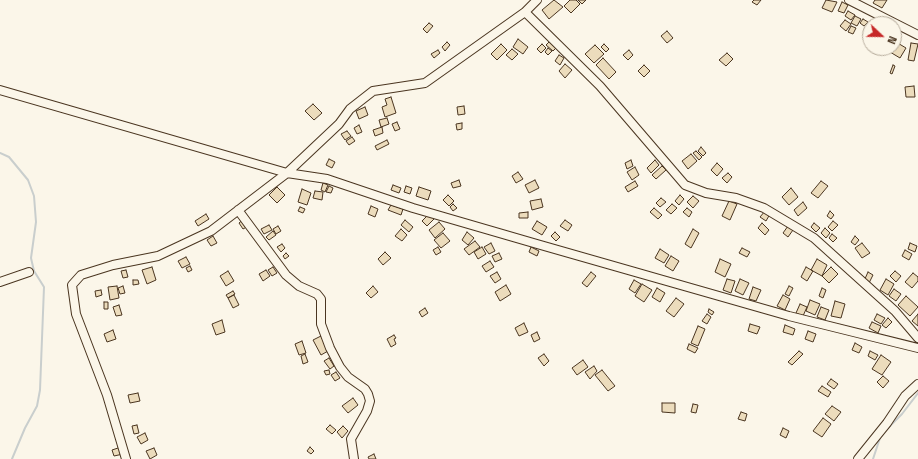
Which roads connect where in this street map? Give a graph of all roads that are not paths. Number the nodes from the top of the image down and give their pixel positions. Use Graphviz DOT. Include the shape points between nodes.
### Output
graph roads {
  1 [pos="538,0"];
  2 [pos="849,0"];
  3 [pos="525,12"];
  4 [pos="918,35"];
  5 [pos="0,90"];
  6 [pos="288,173"];
  7 [pos="238,210"];
  8 [pos="29,272"];
  9 [pos="0,282"];
  10 [pos="918,338"];
  11 [pos="918,348"];
  12 [pos="918,384"];
  13 [pos="126,459"];
  14 [pos="354,459"];
  15 [pos="858,459"];
  1 -- 3 [label="street"];
  2 -- 4 [label="street"];
  3 -- 6 [label="street" via="425,83 373,91 350,109 339,124"];
  3 -- 10 [label="street" via="600,86 685,185 764,208 814,238 895,311"];
  5 -- 6 [label="street"];
  6 -- 7 [label="street"];
  6 -- 11 [label="street" via="327,179 413,208 789,316"];
  7 -- 13 [label="street" via="211,231 158,256 113,265 81,275 72,285 76,314 107,395"];
  7 -- 14 [label="street" via="286,275 321,299 321,324 330,348 348,377 365,388 368,394 370,401 351,439"];
  8 -- 9 [label="street"];
  12 -- 15 [label="street" via="904,396 887,423"];
}
